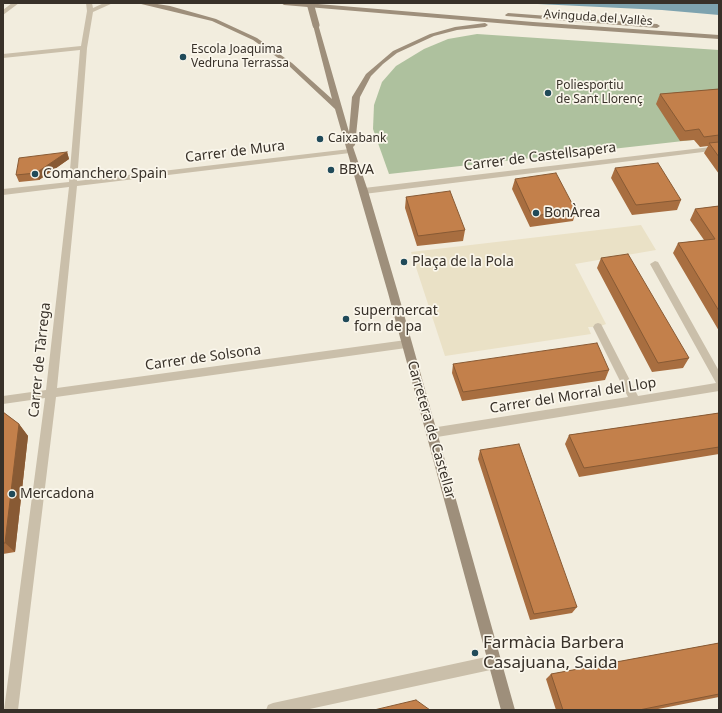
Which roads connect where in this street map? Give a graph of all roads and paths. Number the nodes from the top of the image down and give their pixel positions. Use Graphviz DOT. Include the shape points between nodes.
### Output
graph roads {
  1 [pos="16,3"];
  2 [pos="110,3"];
  3 [pos="140,3"];
  4 [pos="284,3"];
  5 [pos="310,3"];
  6 [pos="354,3"];
  7 [pos="89,7"];
  8 [pos="3,13"];
  9 [pos="533,24"];
  10 [pos="719,31"];
  11 [pos="719,37"];
  12 [pos="84,48"];
  13 [pos="3,56"];
  14 [pos="339,109"];
  15 [pos="719,148"];
  16 [pos="350,151"];
  17 [pos="73,184"];
  18 [pos="364,191"];
  19 [pos="3,192"];
  20 [pos="655,264"];
  21 [pos="598,327"];
  22 [pos="406,344"];
  23 [pos="719,380"];
  24 [pos="719,387"];
  25 [pos="51,392"];
  26 [pos="3,400"];
  27 [pos="635,400"];
  28 [pos="432,433"];
  29 [pos="495,662"];
  30 [pos="11,710"];
  31 [pos="273,710"];
  32 [pos="508,710"];
  1 -- 8 [label="street"];
  2 -- 7 [label="street, Carrer de Tàrrega"];
  3 -- 14 [label="street" via="214,20 255,39 290,64"];
  4 -- 9 [label="street, Avinguda del Vallès"];
  5 -- 14 [label="street, Carretera de Castellar, bridge"];
  6 -- 10 [label="street, Avinguda del Vallès"];
  7 -- 12 [label="street, Carrer de Tàrrega"];
  9 -- 11 [label="street, Avinguda del Vallès"];
  9 -- 16 [label="street, Carretera de Castellar" via="456,28 432,35 394,52 368,75 356,97"];
  12 -- 13 [label="street"];
  12 -- 17 [label="street, Carrer de Tàrrega"];
  14 -- 16 [label="street, Carretera de Castellar"];
  15 -- 18 [label="street, Carrer de Castellsapera"];
  16 -- 17 [label="street, Carrer de Mura"];
  16 -- 18 [label="street, Carretera de Castellar"];
  17 -- 19 [label="street, Carrer de Mura"];
  17 -- 25 [label="street, Carrer de Tàrrega"];
  18 -- 22 [label="street, Carretera de Castellar"];
  20 -- 23 [label="street"];
  21 -- 27 [label="street"];
  22 -- 25 [label="street, Carrer de Solsona"];
  22 -- 28 [label="street, Carretera de Castellar"];
  24 -- 27 [label="street, Carrer del Morral del Llop"];
  25 -- 26 [label="street, Carrer de Solsona"];
  25 -- 30 [label="street, Carrer de Tàrrega"];
  27 -- 28 [label="street, Carrer del Morral del Llop"];
  28 -- 29 [label="street, Carretera de Castellar"];
  29 -- 31 [label="street"];
  29 -- 32 [label="street, Carretera de Castellar"];
}
